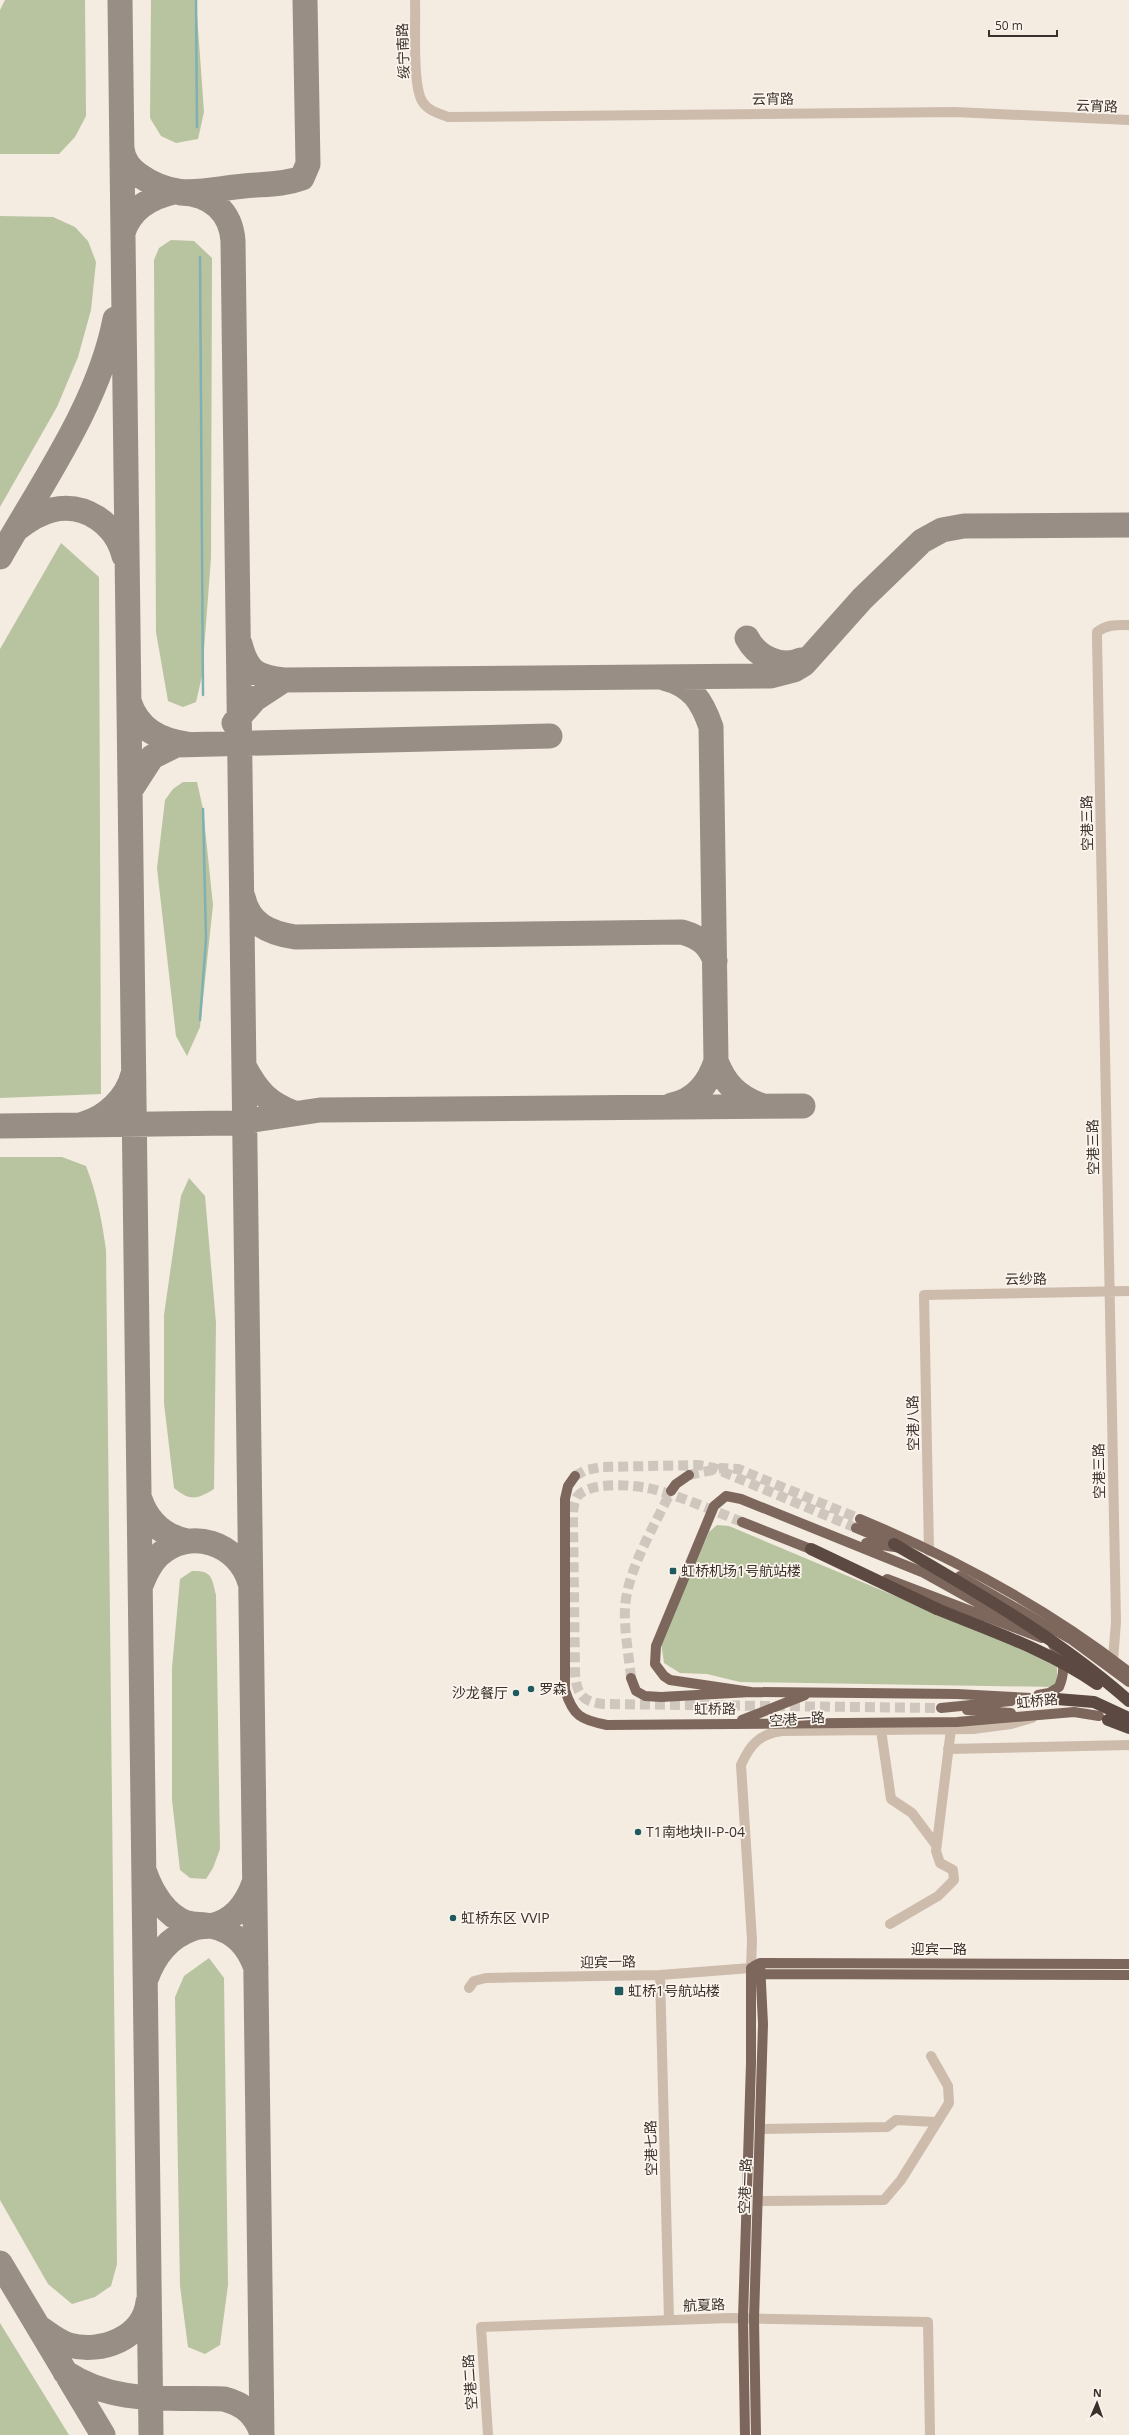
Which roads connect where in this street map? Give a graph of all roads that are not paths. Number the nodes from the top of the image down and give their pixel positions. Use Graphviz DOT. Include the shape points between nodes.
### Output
graph roads {
  1 [pos="415,0"];
  2 [pos="422,101"];
  3 [pos="1129,120"];
  4 [pos="1129,625"];
  5 [pos="1129,1291"];
  6 [pos="1110,1292"];
  7 [pos="924,1295"];
  8 [pos="690,1475"];
  9 [pos="575,1476"];
  10 [pos="671,1492"];
  11 [pos="742,1522"];
  12 [pos="832,1536"];
  13 [pos="894,1544"];
  14 [pos="811,1549"];
  15 [pos="930,1551"];
  16 [pos="1042,1638"];
  17 [pos="1053,1645"];
  18 [pos="1113,1660"];
  19 [pos="1129,1672"];
  20 [pos="631,1678"];
  21 [pos="1129,1682"];
  22 [pos="751,1692"];
  23 [pos="810,1694"];
  24 [pos="1129,1696"];
  25 [pos="1020,1697"];
  26 [pos="1044,1698"];
  27 [pos="1129,1701"];
  28 [pos="1129,1707"];
  29 [pos="1044,1714"];
  30 [pos="1104,1718"];
  31 [pos="1129,1718"];
  32 [pos="736,1722"];
  33 [pos="1129,1728"];
  34 [pos="881,1730"];
  35 [pos="951,1730"];
  36 [pos="1129,1734"];
  37 [pos="1129,1745"];
  38 [pos="948,1749"];
  39 [pos="936,1844"];
  40 [pos="890,1924"];
  41 [pos="752,1940"];
  42 [pos="760,1963"];
  43 [pos="1129,1964"];
  44 [pos="751,1968"];
  45 [pos="660,1974"];
  46 [pos="761,1974"];
  47 [pos="1129,1975"];
  48 [pos="469,1988"];
  49 [pos="931,2056"];
  50 [pos="936,2122"];
  51 [pos="761,2129"];
  52 [pos="759,2201"];
  53 [pos="743,2318"];
  54 [pos="754,2319"];
  55 [pos="669,2320"];
  56 [pos="481,2327"];
  57 [pos="488,2435"];
  58 [pos="745,2435"];
  59 [pos="756,2435"];
  60 [pos="930,2435"];
  1 -- 2 [label="street, 绥宁南路" via="418,86"];
  2 -- 3 [label="street, 云宵路" via="432,112 448,117 955,112"];
  4 -- 6 [label="street, 空港三路" via="1111,625 1098,632"];
  5 -- 6 [label="street, 云纱路"];
  6 -- 7 [label="street, 云纱路"];
  6 -- 18 [label="street, 空港三路" via="1116,1622"];
  7 -- 15 [label="street, 空港八路"];
  8 -- 10 [label="main road" via="676,1484"];
  9 -- 32 [label="main road, 虹桥路" via="568,1486 565,1499 565,1690 573,1711 581,1718 607,1725"];
  11 -- 14 [label="main road"];
  12 -- 15 [label="main road" via="878,1546"];
  12 -- 16 [label="main road" via="922,1572"];
  12 -- 22 [label="main road" via="732,1497 726,1496 714,1506 658,1641 655,1664 670,1680"];
  13 -- 15 [label="main road" via="858,1524"];
  13 -- 21 [label="main road, bridge" via="925,1558 1072,1640"];
  13 -- 27 [label="highway, bridge" via="1030,1627"];
  14 -- 16 [label="main road"];
  14 -- 28 [label="highway, bridge" via="937,1609 1057,1659"];
  15 -- 18 [label="main road" via="1025,1602"];
  16 -- 17 [label="main road"];
  17 -- 24 [label="main road" via="1098,1671"];
  17 -- 25 [label="main road" via="1062,1656 1064,1667 1059,1687 1049,1693"];
  18 -- 19 [label="main road"];
  20 -- 22 [label="main road, 虹桥路" via="636,1691 646,1696"];
  22 -- 23 [label="main road, 虹桥路"];
  23 -- 25 [label="main road, 虹桥路" via="957,1694"];
  23 -- 32 [label="main road"];
  25 -- 26 [label="main road, 虹桥路"];
  26 -- 29 [label="main road" via="941,1708"];
  26 -- 30 [label="main road, 虹桥路" via="1069,1703"];
  26 -- 31 [label="highway" via="1094,1702"];
  29 -- 30 [label="main road, 虹桥路" via="1074,1712"];
  29 -- 32 [label="main road, 虹桥路" via="957,1722"];
  29 -- 35 [label="street, 空港一路" via="1011,1724"];
  30 -- 33 [label="highway"];
  30 -- 36 [label="main road, 虹桥路"];
  34 -- 35 [label="street, 空港一路"];
  34 -- 39 [label="street" via="891,1799 912,1813"];
  34 -- 41 [label="street, 空港一路" via="768,1733 749,1748 742,1765"];
  35 -- 38 [label="street"];
  37 -- 38 [label="street"];
  38 -- 39 [label="street"];
  39 -- 40 [label="street" via="940,1863 953,1870 954,1880 938,1896"];
  41 -- 42 [label="street, 空港一路"];
  41 -- 44 [label="street, 空港一路"];
  42 -- 43 [label="main road, 迎宾一路"];
  42 -- 44 [label="main road, 迎宾一路"];
  42 -- 46 [label="main road, 空港一路"];
  44 -- 45 [label="street, 迎宾一路"];
  44 -- 46 [label="main road"];
  44 -- 53 [label="main road, 空港一路" via="751,2063"];
  45 -- 48 [label="street, 迎宾一路" via="486,1978 474,1981"];
  45 -- 55 [label="street, 空港七路"];
  46 -- 47 [label="main road, 迎宾一路"];
  46 -- 51 [label="main road, 空港一路"];
  49 -- 50 [label="street" via="948,2086 949,2103"];
  50 -- 51 [label="street" via="896,2120 887,2127"];
  50 -- 52 [label="street" via="901,2180 884,2200"];
  51 -- 52 [label="main road, 空港一路"];
  52 -- 54 [label="main road, 空港一路"];
  53 -- 54 [label="street, 航夏路"];
  53 -- 55 [label="street, 航夏路"];
  53 -- 58 [label="main road, 空港一路"];
  54 -- 59 [label="main road, 空港一路"];
  54 -- 60 [label="street, 航夏路" via="928,2322"];
  55 -- 56 [label="street, 航夏路"];
  56 -- 57 [label="street, 空港二路"];
}
